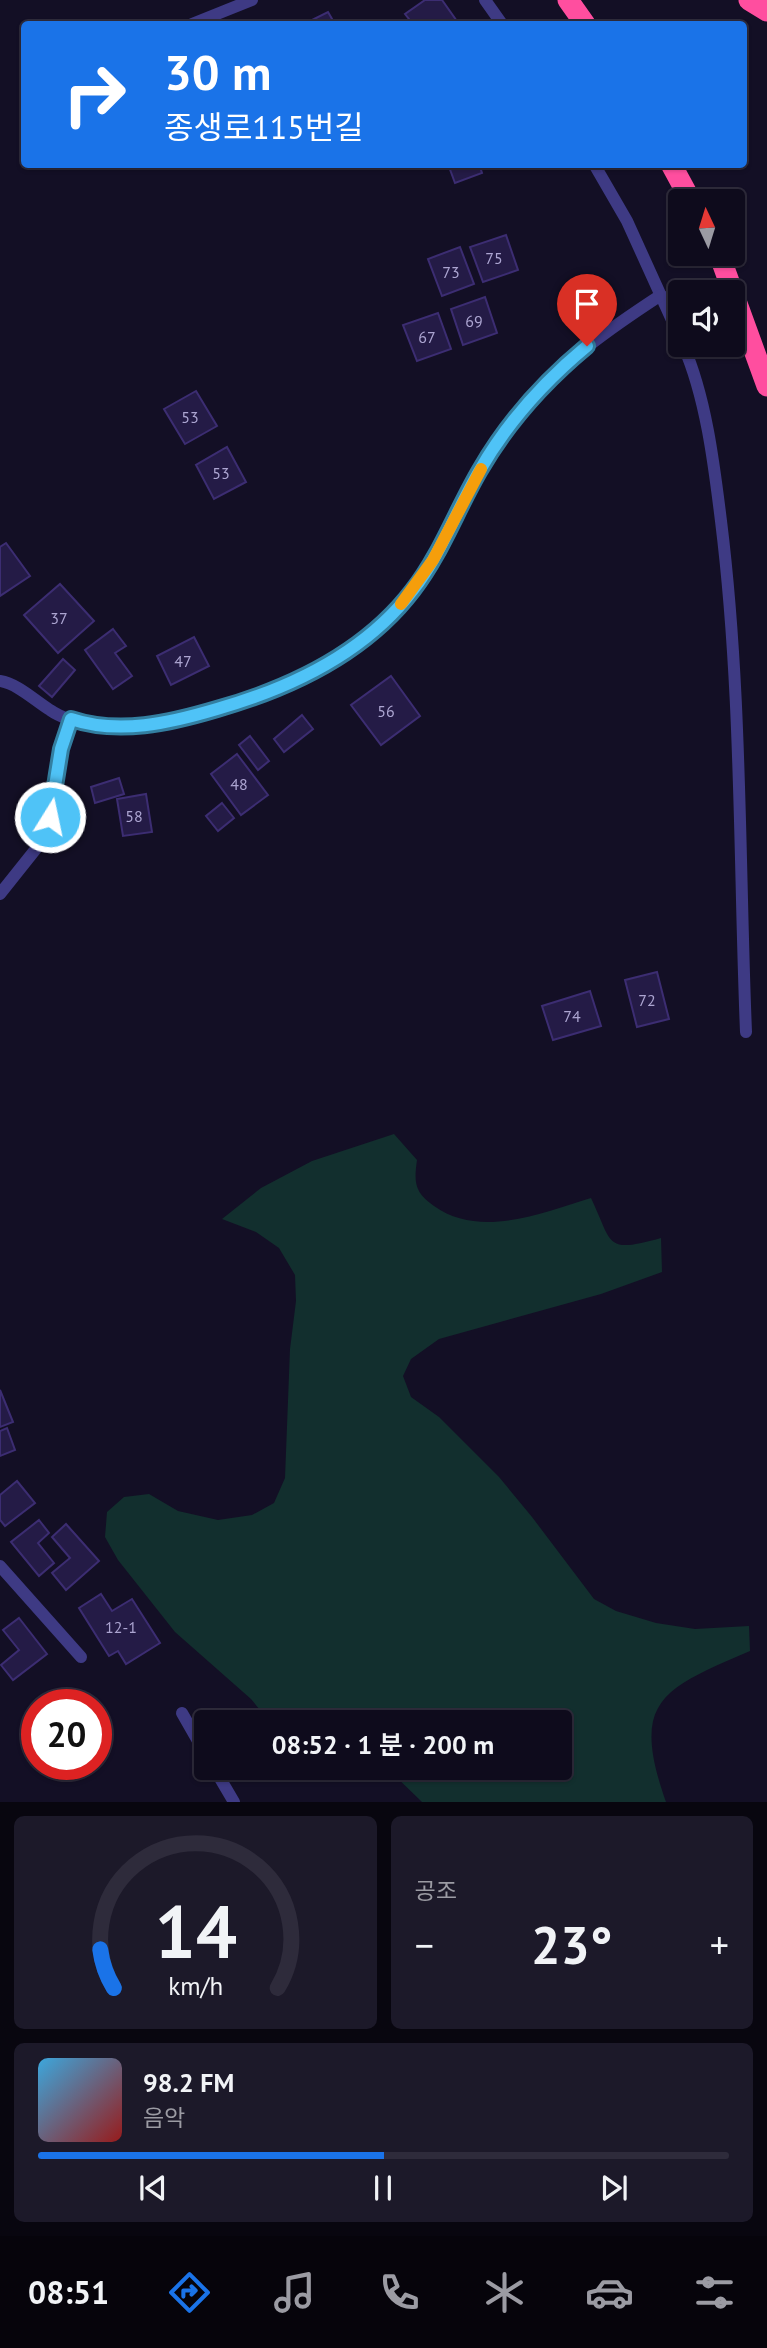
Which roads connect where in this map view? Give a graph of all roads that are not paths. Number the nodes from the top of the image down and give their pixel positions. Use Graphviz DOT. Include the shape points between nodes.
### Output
graph roads {
  1 [pos="252,0"];
  2 [pos="485,0"];
  3 [pos="568,0"];
  4 [pos="749,0"];
  5 [pos="767,11"];
  6 [pos="200,21"];
  7 [pos="500,21"];
  8 [pos="583,21"];
  9 [pos="596,168"];
  10 [pos="673,168"];
  11 [pos="685,189"];
  12 [pos="723,266"];
  13 [pos="661,295"];
  14 [pos="668,311"];
  15 [pos="688,357"];
  16 [pos="767,386"];
  17 [pos="0,681"];
  18 [pos="71,719"];
  19 [pos="0,894"];
  20 [pos="746,1031"];
  21 [pos="0,1566"];
  22 [pos="81,1657"];
  23 [pos="182,1713"];
  24 [pos="194,1734"];
  25 [pos="221,1780"];
  26 [pos="234,1802"];
  1 -- 6 [label="lane"];
  2 -- 7 [label="lane"];
  3 -- 8 [label="highway"];
  4 -- 5 [label="highway"];
  9 -- 13 [label="lane"];
  10 -- 11 [label="highway"];
  12 -- 16 [label="highway"];
  13 -- 14 [label="lane"];
  13 -- 18 [label="lane" via="604,331 530,402 482,467 413,590 355,649 230,706 172,722 129,727"];
  15 -- 20 [label="lane" via="713,455 728,578"];
  17 -- 18 [label="lane"];
  18 -- 19 [label="lane" via="43,840"];
  21 -- 22 [label="lane"];
  23 -- 24 [label="lane"];
  25 -- 26 [label="lane"];
}
